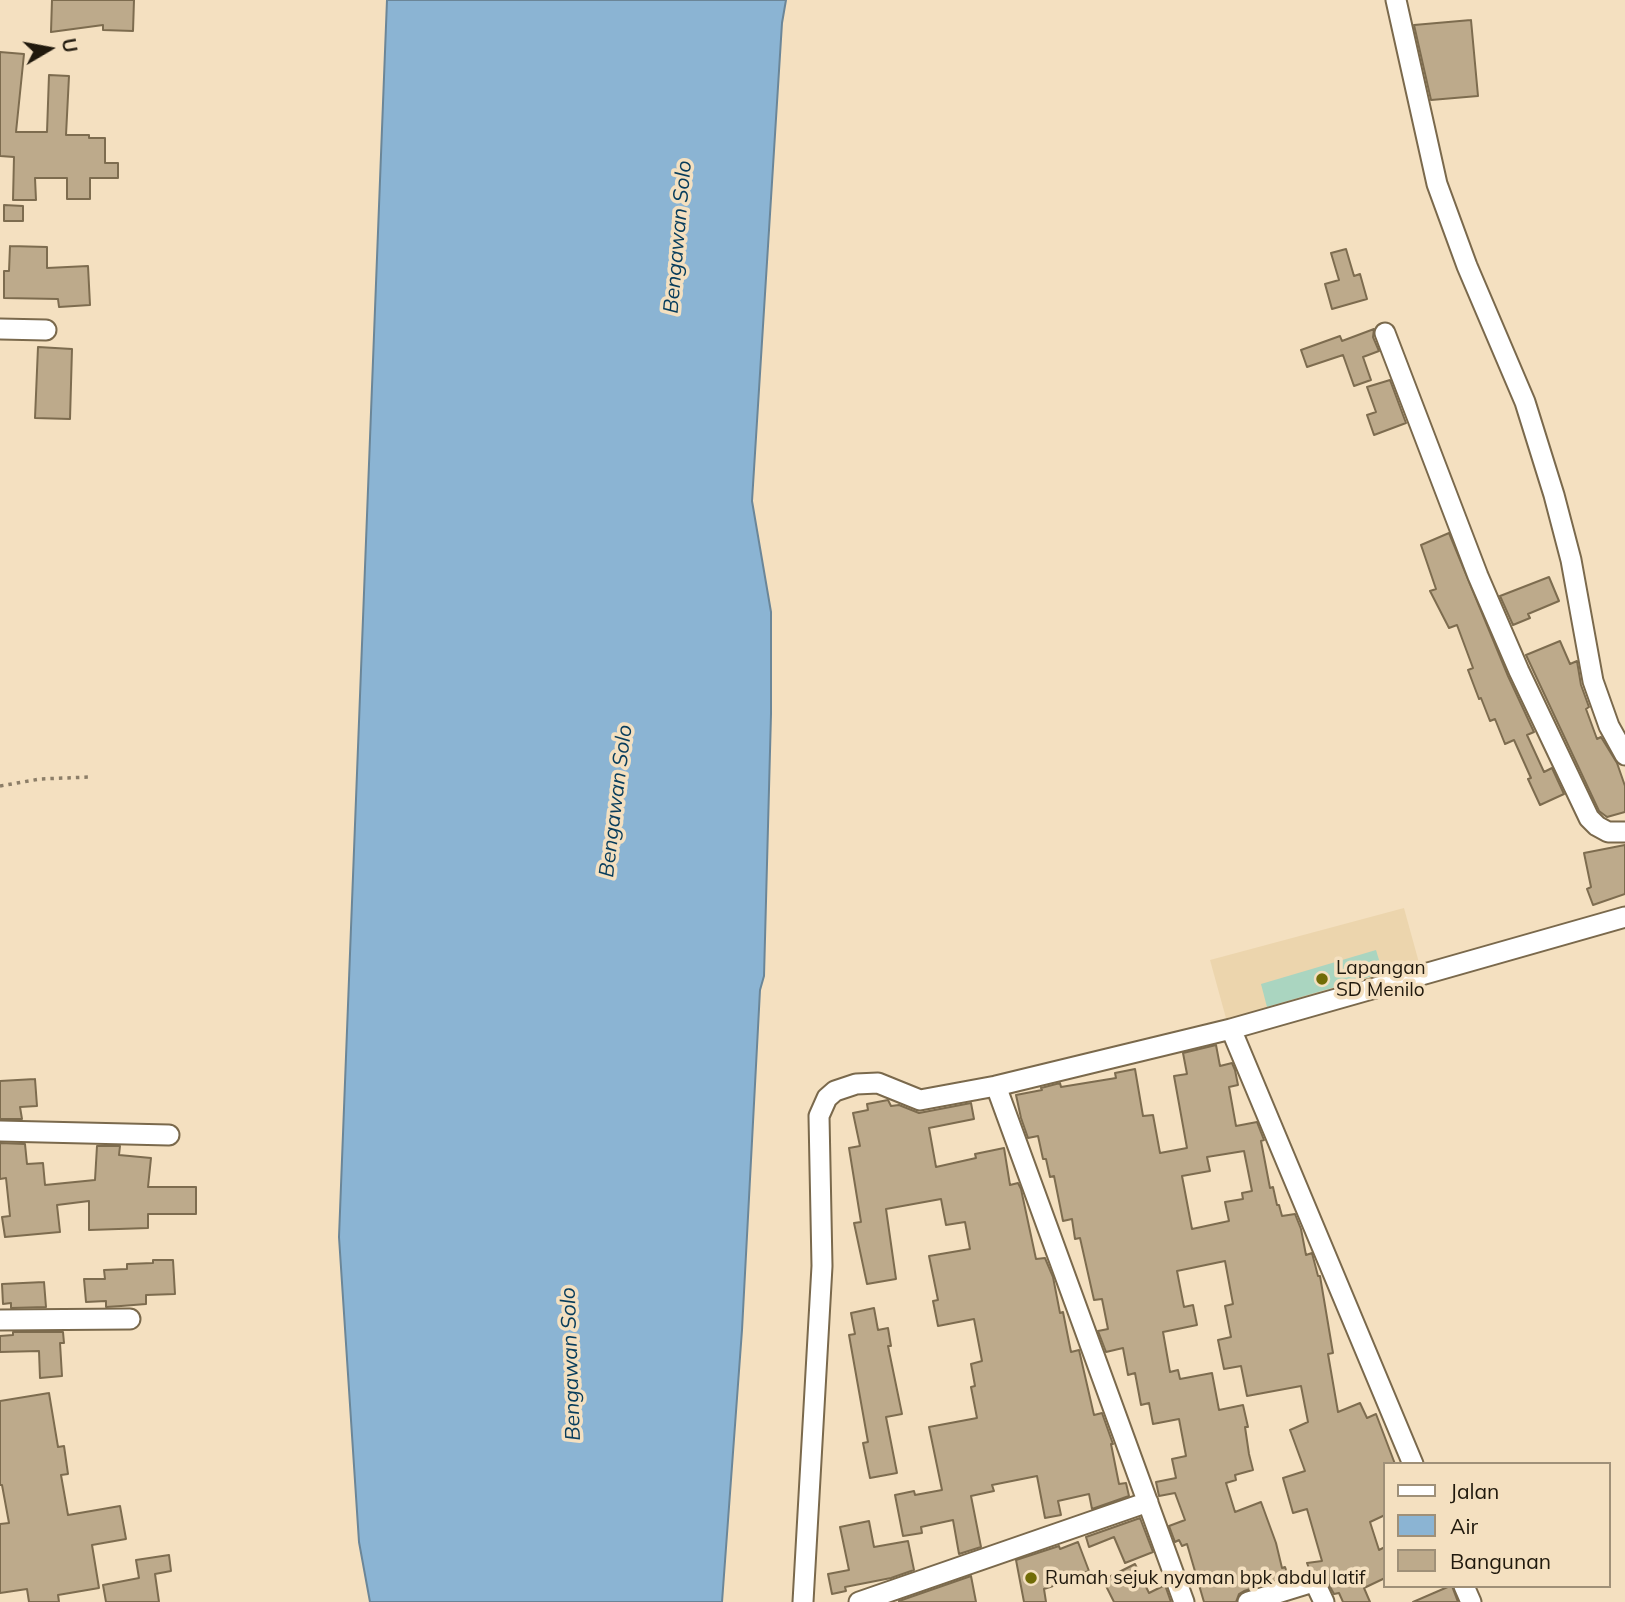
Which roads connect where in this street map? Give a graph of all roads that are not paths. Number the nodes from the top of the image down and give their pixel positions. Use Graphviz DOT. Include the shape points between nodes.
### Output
graph roads {
  1 [pos="1396,0"];
  2 [pos="0,329"];
  3 [pos="46,330"];
  4 [pos="1385,333"];
  5 [pos="1625,755"];
  6 [pos="1625,832"];
  7 [pos="1625,917"];
  8 [pos="1231,1029"];
  9 [pos="996,1086"];
  10 [pos="0,1130"];
  11 [pos="169,1135"];
  12 [pos="130,1319"];
  13 [pos="0,1320"];
  14 [pos="1412,1462"];
  15 [pos="1148,1503"];
  16 [pos="803,1602"];
  17 [pos="859,1602"];
  18 [pos="1184,1602"];
  19 [pos="1248,1602"];
  20 [pos="1324,1602"];
  1 -- 5 [label="street" via="1437,184 1466,266 1525,402 1571,560 1593,681"];
  2 -- 3 [label="street"];
  4 -- 6 [label="street" via="1478,576 1589,818 1608,832"];
  7 -- 8 [label="street"];
  8 -- 9 [label="street"];
  8 -- 14 [label="street"];
  9 -- 15 [label="street"];
  9 -- 16 [label="street" via="920,1100 878,1083 856,1084 835,1091 819,1116 822,1266"];
  10 -- 11 [label="street"];
  12 -- 13 [label="street"];
  15 -- 17 [label="street"];
  15 -- 18 [label="street"];
  19 -- 20 [label="street" via="1310,1583 1316,1585"];
}
